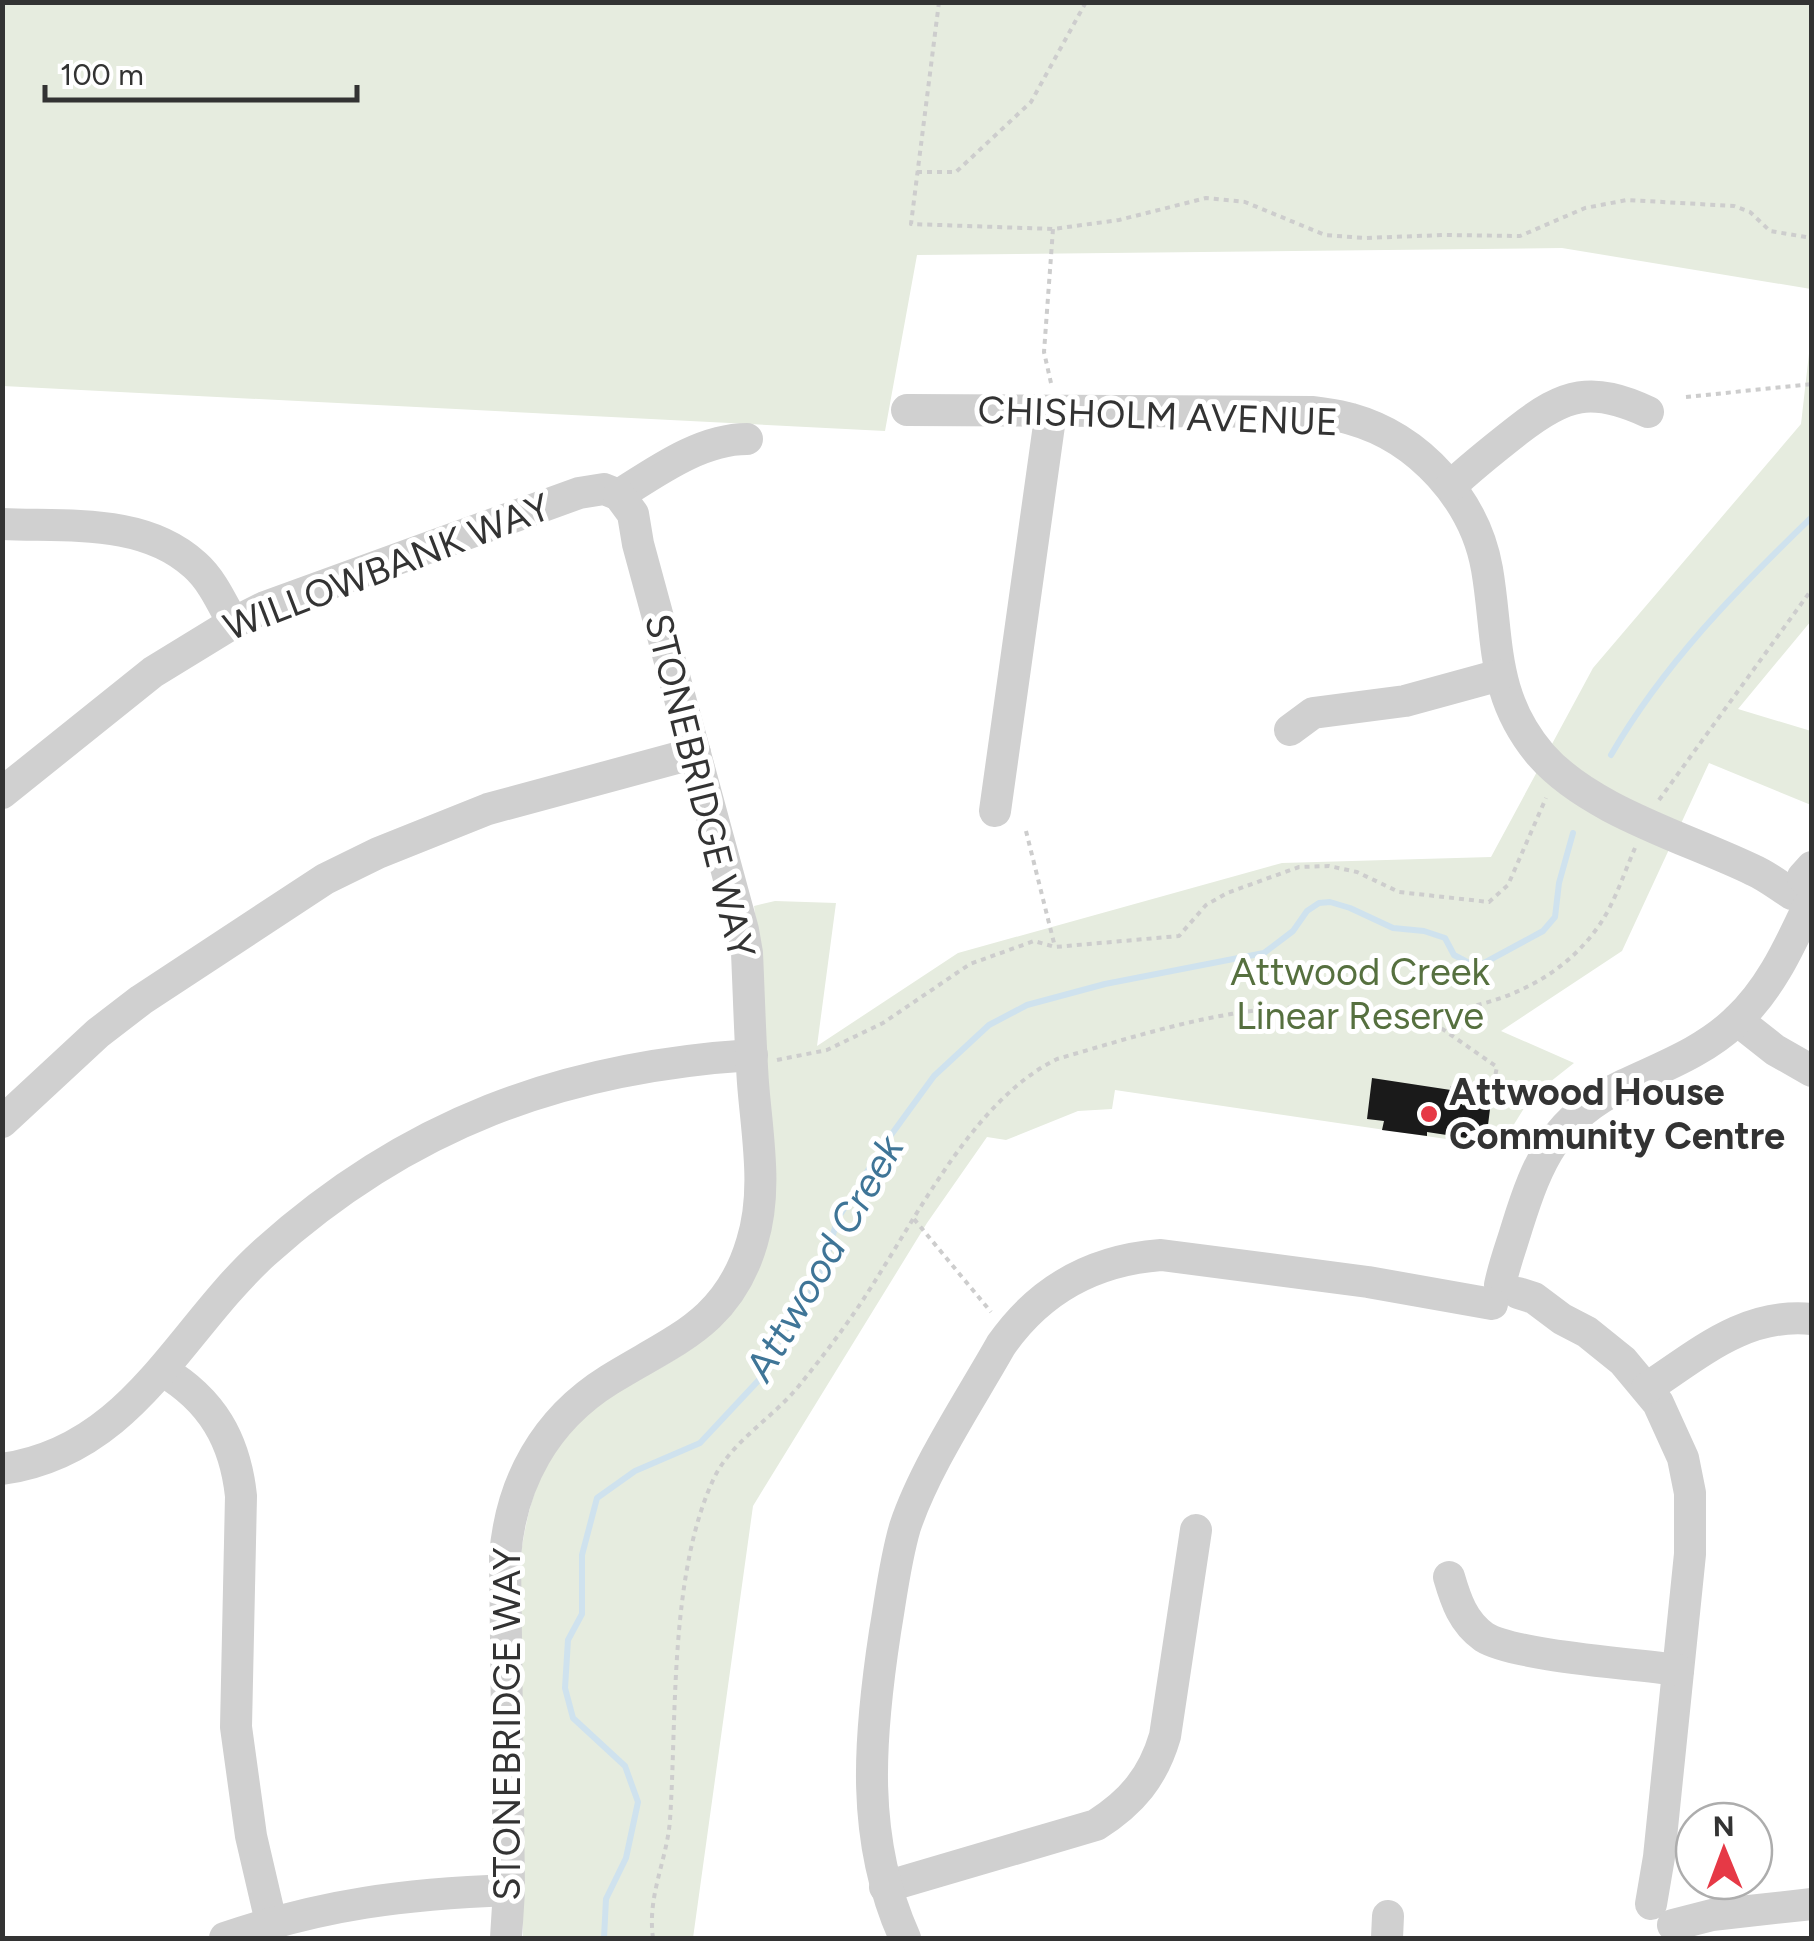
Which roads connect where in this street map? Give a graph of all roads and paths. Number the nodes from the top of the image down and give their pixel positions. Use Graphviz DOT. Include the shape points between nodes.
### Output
graph roads {
  1 [pos="939,2"];
  2 [pos="1086,2"];
  3 [pos="916,172"];
  4 [pos="1053,229"];
  5 [pos="1812,238"];
  6 [pos="1812,384"];
  7 [pos="1686,397"];
  8 [pos="907,410"];
  9 [pos="1051,411"];
  10 [pos="1648,412"];
  11 [pos="748,438"];
  12 [pos="1450,486"];
  13 [pos="619,495"];
  14 [pos="2,524"];
  15 [pos="1812,589"];
  16 [pos="233,623"];
  17 [pos="1500,675"];
  18 [pos="1290,730"];
  19 [pos="695,752"];
  20 [pos="1549,791"];
  21 [pos="2,792"];
  22 [pos="995,812"];
  23 [pos="1649,823"];
  24 [pos="1026,831"];
  25 [pos="1804,888"];
  26 [pos="1055,947"];
  27 [pos="1430,1012"];
  28 [pos="1737,1020"];
  29 [pos="752,1060"];
  30 [pos="1812,1072"];
  31 [pos="1450,1088"];
  32 [pos="1488,1098"];
  33 [pos="1462,1102"];
  34 [pos="2,1122"];
  35 [pos="914,1220"];
  36 [pos="1506,1295"];
  37 [pos="992,1312"];
  38 [pos="1812,1319"];
  39 [pos="163,1371"];
  40 [pos="1647,1388"];
  41 [pos="2,1469"];
  42 [pos="1196,1530"];
  43 [pos="1449,1577"];
  44 [pos="1678,1670"];
  45 [pos="885,1887"];
  46 [pos="509,1890"];
  47 [pos="1812,1904"];
  48 [pos="270,1922"];
  49 [pos="1663,1922"];
  50 [pos="226,1938"];
  51 [pos="506,1938"];
  52 [pos="653,1938"];
  53 [pos="905,1938"];
  1 -- 3 [label="path"];
  2 -- 3 [label="path" via="1031,102 956,172"];
  3 -- 4 [label="path" via="911,224"];
  4 -- 5 [label="path" via="1206,198 1245,202 1324,235 1520,236 1584,208 1626,200 1734,206 1770,231"];
  4 -- 9 [label="path" via="1044,352"];
  6 -- 7 [label="path"];
  8 -- 9 [label="street, CHISHOLM AVENUE"];
  9 -- 12 [label="street, CHISHOLM AVENUE" via="1276,411 1352,418 1414,452"];
  9 -- 22 [label="street"];
  10 -- 12 [label="street" via="1602,396 1562,399"];
  11 -- 13 [label="street, WILLOWBANK WAY" via="702,448"];
  12 -- 17 [label="street, CHISHOLM AVENUE" via="1479,537"];
  13 -- 16 [label="street, WILLOWBANK WAY" via="604,489 579,493"];
  13 -- 19 [label="street, STONEBRIDGE WAY" via="633,514"];
  14 -- 16 [label="street" via="117,530 155,540 197,566"];
  15 -- 23 [label="path"];
  16 -- 21 [label="street, WILLOWBANK WAY" via="153,672"];
  17 -- 18 [label="street" via="1405,702 1313,714"];
  17 -- 23 [label="street, CHISHOLM AVENUE" via="1525,732 1557,772"];
  19 -- 29 [label="street, STONEBRIDGE WAY" via="744,930"];
  19 -- 34 [label="street" via="488,809 325,879 112,1022"];
  20 -- 26 [label="path" via="1508,886 1488,902 1399,892 1329,866 1299,867 1206,905 1179,936"];
  23 -- 25 [label="street, CHISHOLM AVENUE"];
  23 -- 27 [label="path" via="1603,920 1578,950 1508,997"];
  24 -- 26 [label="path"];
  25 -- 28 [label="street" via="1786,952"];
  26 -- 29 [label="path" via="1034,942 970,964 882,1024 828,1050"];
  27 -- 32 [label="path" via="1441,1028 1494,1062"];
  27 -- 35 [label="path" via="1247,1012 1057,1059 1010,1090 984,1118"];
  28 -- 30 [label="street"];
  28 -- 36 [label="street" via="1706,1045 1576,1116 1531,1180 1504,1261"];
  29 -- 39 [label="street" via="655,1063 582,1079 468,1118 414,1145 362,1176 263,1254"];
  29 -- 46 [label="street, STONEBRIDGE WAY" via="760,1199 741,1270 706,1318 609,1380 553,1428 522,1478 510,1513 504,1556"];
  31 -- 32 [label="path"];
  32 -- 33 [label="path"];
  35 -- 37 [label="path"];
  35 -- 52 [label="path" via="782,1408 736,1446 716,1476 689,1565 674,1698 670,1822 654,1892"];
  36 -- 40 [label="street" via="1534,1298 1607,1347"];
  36 -- 45 [label="street" via="1454,1300 1162,1255 1098,1266 1066,1282 1016,1323 917,1498 901,1546 870,1764 874,1841"];
  38 -- 40 [label="street" via="1739,1328"];
  39 -- 41 [label="street" via="136,1402 81,1441"];
  39 -- 48 [label="street" via="219,1421 238,1473 236,1728"];
  40 -- 44 [label="street" via="1669,1423 1690,1493"];
  42 -- 45 [label="street" via="1166,1736 1145,1784 1096,1825"];
  43 -- 44 [label="street" via="1457,1606 1501,1645"];
  44 -- 49 [label="street" via="1659,1857"];
  45 -- 53 [label="street"];
  46 -- 48 [label="street" via="375,1899"];
  46 -- 51 [label="street, STONEBRIDGE WAY"];
  47 -- 49 [label="street"];
  48 -- 50 [label="street"];
}
